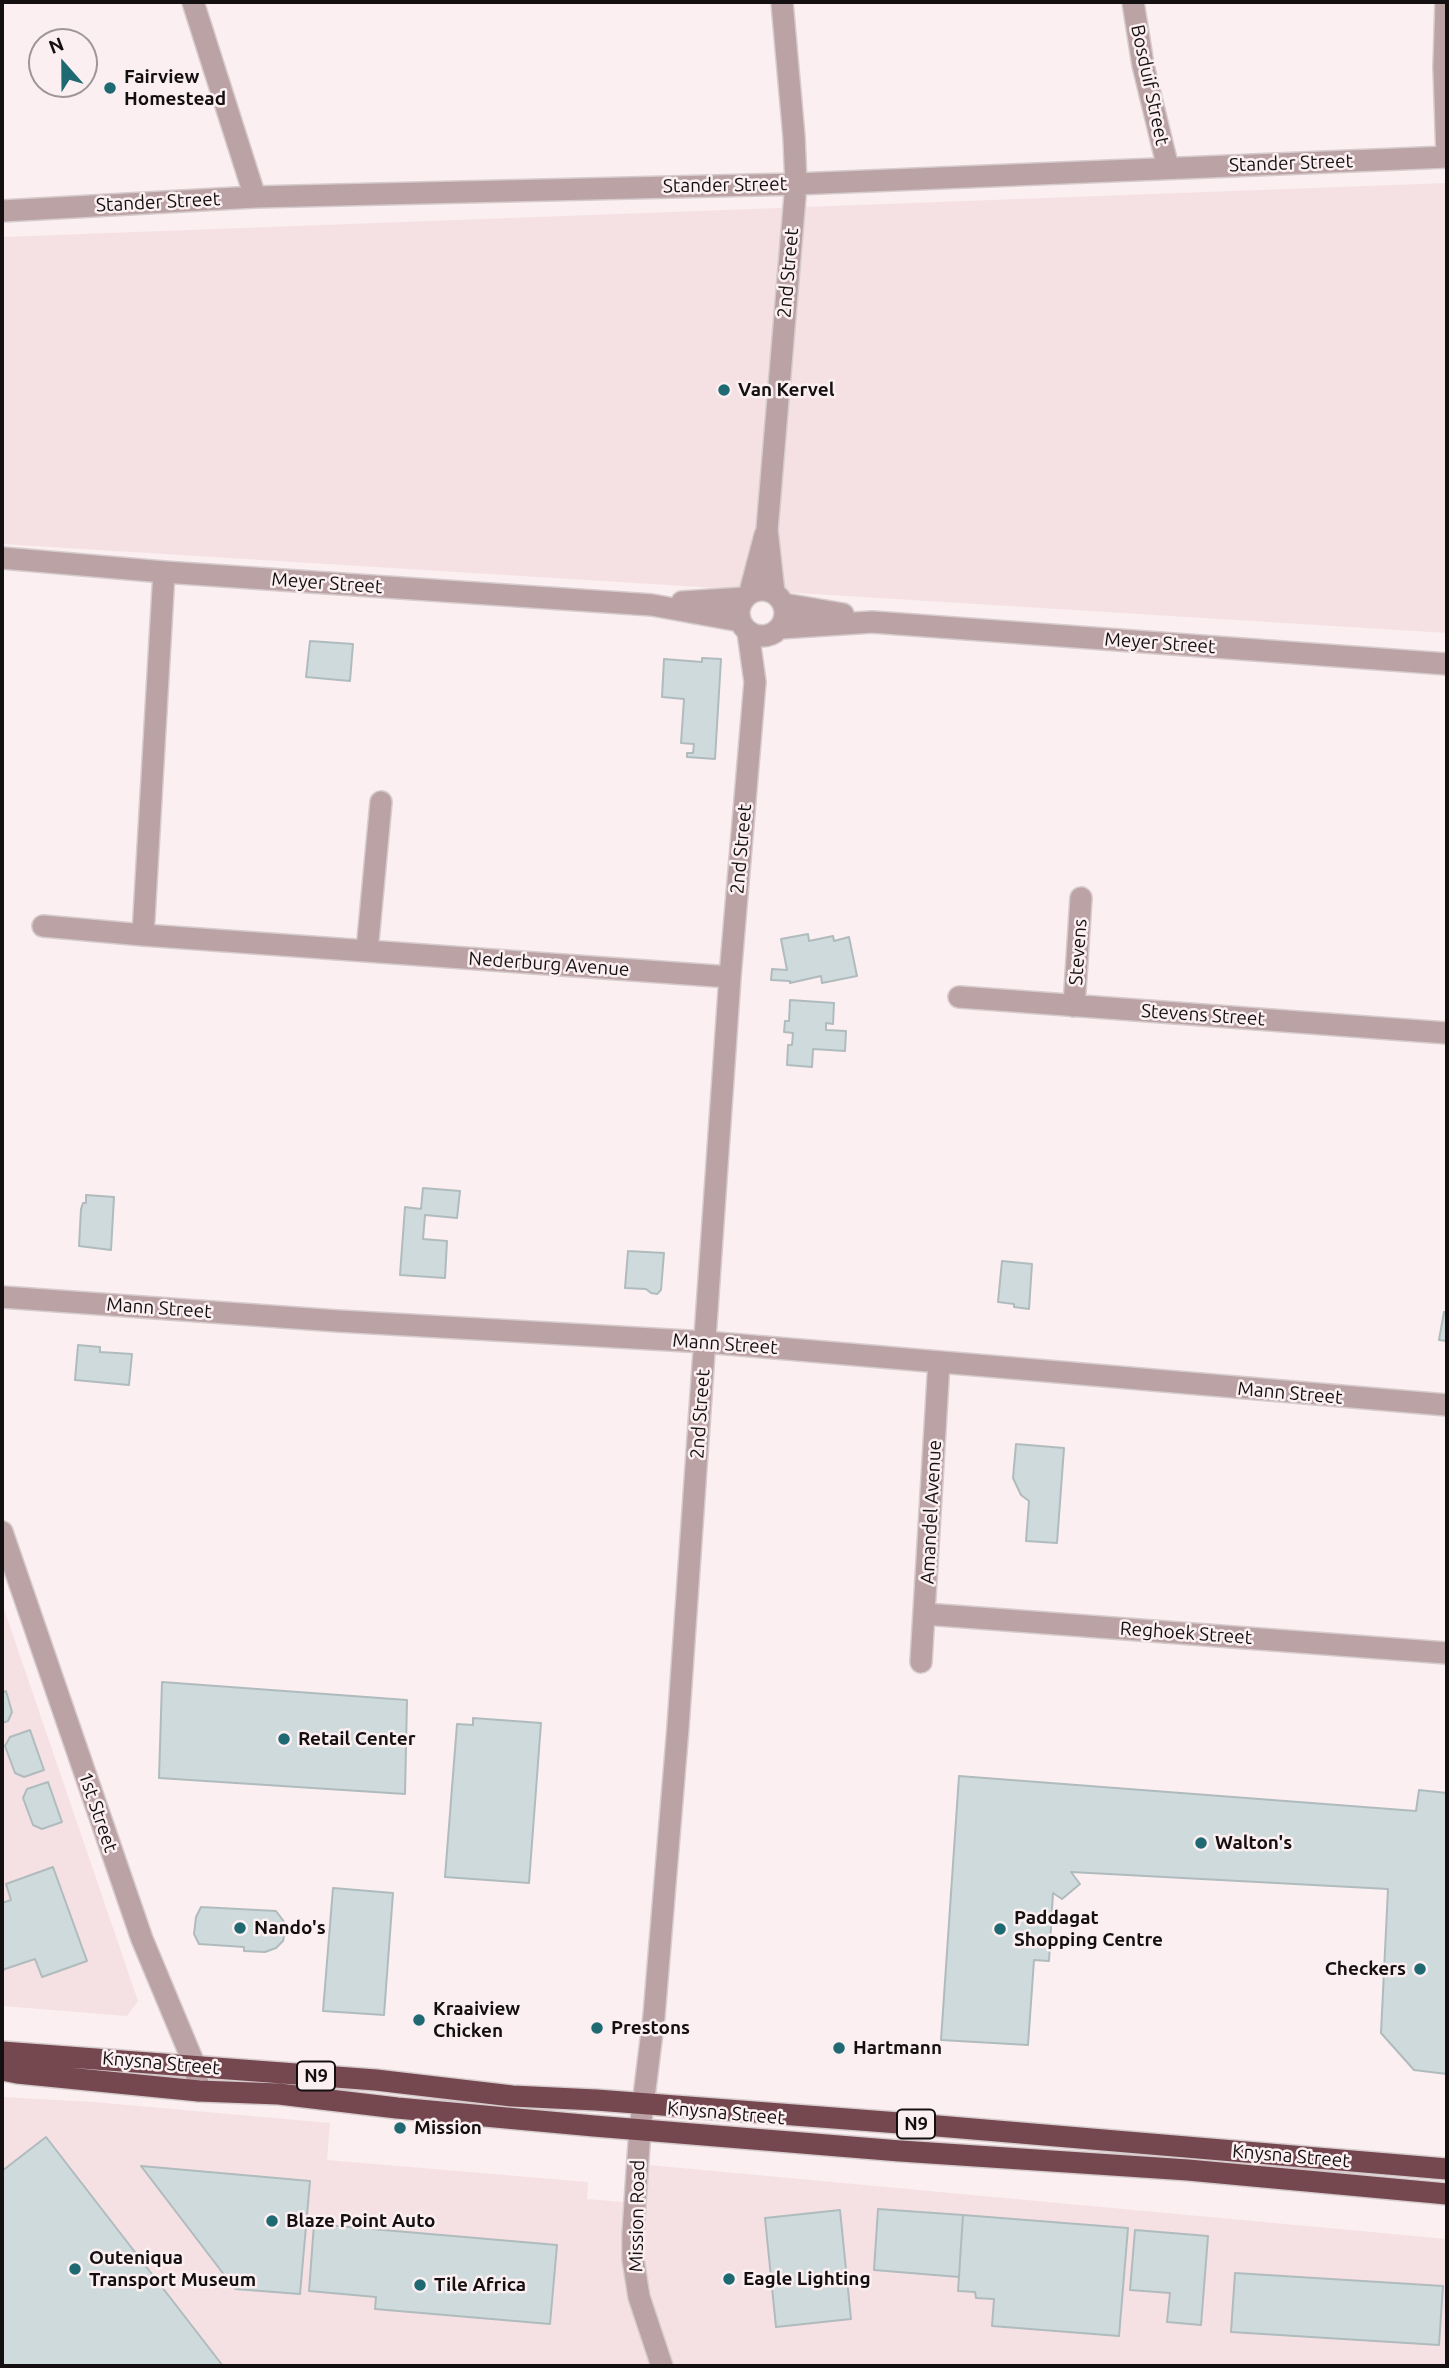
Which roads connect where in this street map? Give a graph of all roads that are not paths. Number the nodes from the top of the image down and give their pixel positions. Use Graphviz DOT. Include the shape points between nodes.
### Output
graph roads {
  1 [pos="193,2"];
  2 [pos="782,2"];
  3 [pos="1133,2"];
  4 [pos="1446,2"];
  5 [pos="1447,157"];
  6 [pos="1168,168"];
  7 [pos="796,184"];
  8 [pos="255,197"];
  9 [pos="2,211"];
  10 [pos="767,530"];
  11 [pos="2,558"];
  12 [pos="164,572"];
  13 [pos="747,595"];
  14 [pos="779,598"];
  15 [pos="652,605"];
  16 [pos="872,622"];
  17 [pos="744,626"];
  18 [pos="775,632"];
  19 [pos="1447,664"];
  20 [pos="755,682"];
  21 [pos="380,802"];
  22 [pos="1081,898"];
  23 [pos="43,926"];
  24 [pos="143,935"];
  25 [pos="367,951"];
  26 [pos="730,977"];
  27 [pos="958,997"];
  28 [pos="1074,1006"];
  29 [pos="1447,1033"];
  30 [pos="2,1297"];
  31 [pos="705,1342"];
  32 [pos="939,1362"];
  33 [pos="1447,1405"];
  34 [pos="2,1532"];
  35 [pos="925,1614"];
  36 [pos="1447,1653"];
  37 [pos="921,1662"];
  38 [pos="2,2052"];
  39 [pos="195,2066"];
  40 [pos="2,2070"];
  41 [pos="199,2091"];
  42 [pos="643,2104"];
  43 [pos="640,2129"];
  44 [pos="1447,2169"];
  45 [pos="1447,2193"];
  46 [pos="662,2366"];
  1 -- 8 [label="street"];
  2 -- 7 [label="street, 2nd Street"];
  3 -- 6 [label="street, Bosduif Street"];
  4 -- 5 [label="street"];
  5 -- 6 [label="street, Stander Street"];
  6 -- 7 [label="street, Stander Street"];
  7 -- 8 [label="street, Stander Street"];
  7 -- 10 [label="street, 2nd Street"];
  8 -- 9 [label="street, Stander Street"];
  10 -- 13 [label="street, 2nd Street"];
  10 -- 14 [label="street, 2nd Street"];
  11 -- 12 [label="street, Meyer Street"];
  12 -- 15 [label="street, Meyer Street"];
  12 -- 24 [label="street"];
  13 -- 14 [label="street" via="758,589"];
  13 -- 15 [label="street, Meyer Street"];
  13 -- 17 [label="street" via="738,613"];
  14 -- 16 [label="street, Meyer Street"];
  14 -- 18 [label="street" via="785,617"];
  15 -- 17 [label="street, Meyer Street"];
  16 -- 18 [label="street, Meyer Street"];
  16 -- 19 [label="street, Meyer Street"];
  17 -- 18 [label="street" via="758,636"];
  17 -- 20 [label="street, 2nd Street"];
  18 -- 20 [label="street, 2nd Street"];
  20 -- 26 [label="street, 2nd Street"];
  21 -- 25 [label="street"];
  22 -- 28 [label="street, Stevens"];
  23 -- 24 [label="street, Nederburg Avenue"];
  24 -- 25 [label="street, Nederburg Avenue"];
  25 -- 26 [label="street, Nederburg Avenue"];
  26 -- 31 [label="street, 2nd Street"];
  27 -- 28 [label="street, Stevens Street"];
  28 -- 29 [label="street, Stevens Street"];
  30 -- 31 [label="street, Mann Street"];
  31 -- 32 [label="street, Mann Street"];
  31 -- 42 [label="street, 2nd Street" via="678,1727"];
  32 -- 33 [label="street, Mann Street"];
  32 -- 35 [label="street, Amandel Avenue"];
  34 -- 39 [label="street, 1st Street" via="139,1929"];
  35 -- 36 [label="street, Reghoek Street"];
  35 -- 37 [label="street, Amandel Avenue"];
  38 -- 39 [label="highway, Knysna Street / N9"];
  39 -- 41 [label="street, 1st Street"];
  39 -- 42 [label="highway, Knysna Street / N9"];
  40 -- 41 [label="highway, Knysna Street / N9"];
  41 -- 43 [label="highway, Knysna Street / N9" via="279,2094"];
  42 -- 43 [label="street, Mission Road"];
  42 -- 44 [label="highway, Knysna Street / N9"];
  43 -- 45 [label="highway, Knysna Street / N9"];
  43 -- 46 [label="street, Mission Road" via="633,2259 639,2297"];
}
